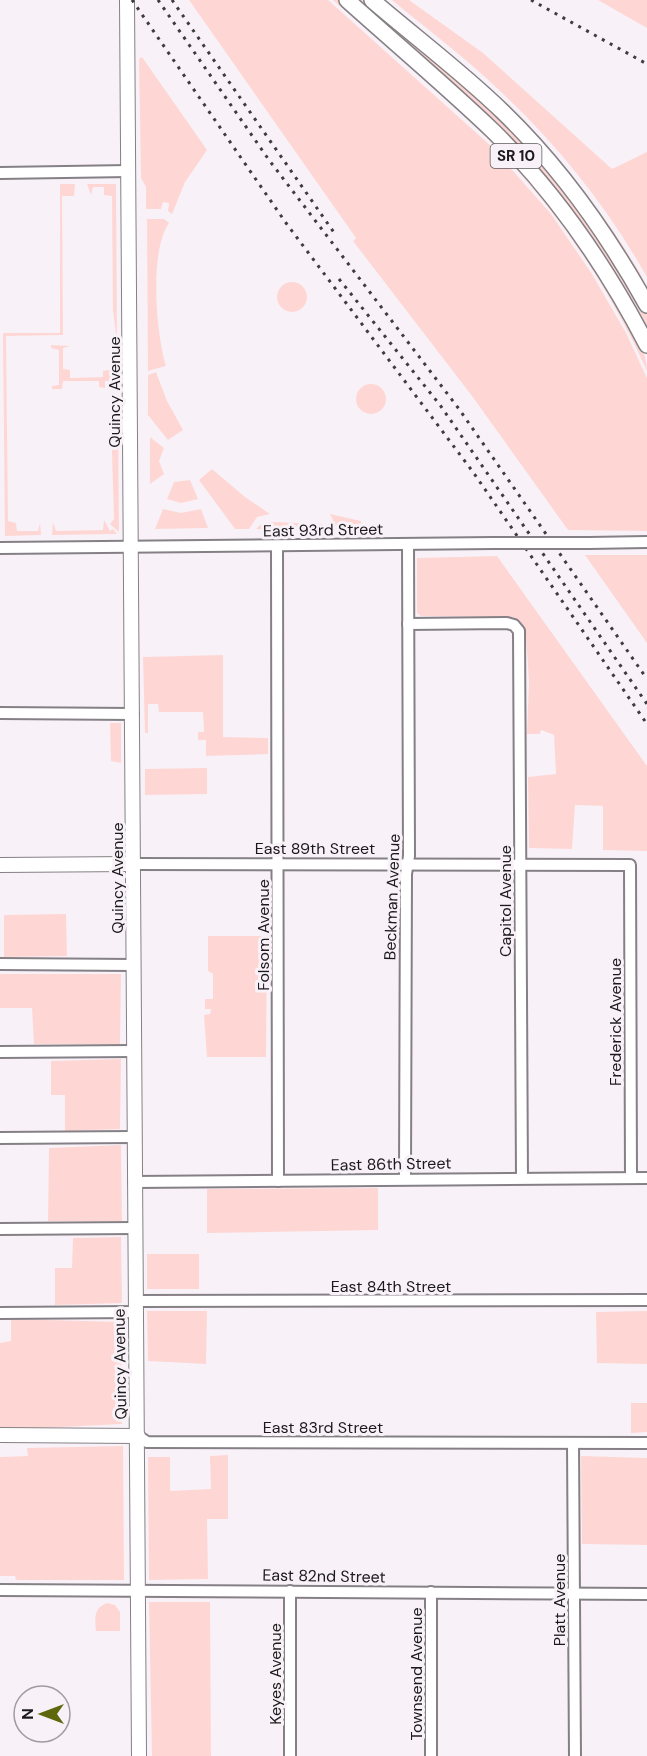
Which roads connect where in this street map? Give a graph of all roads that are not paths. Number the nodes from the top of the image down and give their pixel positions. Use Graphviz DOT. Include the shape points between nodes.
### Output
graph roads {
  1 [pos="127,0"];
  2 [pos="347,0"];
  3 [pos="372,0"];
  4 [pos="129,171"];
  5 [pos="0,173"];
  6 [pos="647,305"];
  7 [pos="647,345"];
  8 [pos="647,542"];
  9 [pos="408,544"];
  10 [pos="132,546"];
  11 [pos="277,546"];
  12 [pos="0,548"];
  13 [pos="408,624"];
  14 [pos="0,713"];
  15 [pos="133,714"];
  16 [pos="133,864"];
  17 [pos="520,864"];
  18 [pos="0,865"];
  19 [pos="278,865"];
  20 [pos="407,865"];
  21 [pos="630,865"];
  22 [pos="0,964"];
  23 [pos="134,965"];
  24 [pos="134,1051"];
  25 [pos="0,1052"];
  26 [pos="133,1137"];
  27 [pos="0,1138"];
  28 [pos="405,1178"];
  29 [pos="522,1178"];
  30 [pos="631,1178"];
  31 [pos="647,1178"];
  32 [pos="278,1181"];
  33 [pos="134,1182"];
  34 [pos="135,1228"];
  35 [pos="0,1229"];
  36 [pos="647,1300"];
  37 [pos="136,1307"];
  38 [pos="0,1313"];
  39 [pos="0,1435"];
  40 [pos="138,1436"];
  41 [pos="573,1443"];
  42 [pos="647,1443"];
  43 [pos="137,1589"];
  44 [pos="0,1590"];
  45 [pos="290,1591"];
  46 [pos="430,1592"];
  47 [pos="574,1593"];
  48 [pos="647,1594"];
  49 [pos="139,1756"];
  50 [pos="290,1756"];
  51 [pos="431,1756"];
  52 [pos="575,1756"];
  1 -- 4 [label="street, Quincy Avenue"];
  2 -- 7 [label="main road, SR 10" via="526,166 587,246"];
  3 -- 6 [label="main road, SR 10" via="496,106 542,154 605,236"];
  4 -- 5 [label="street"];
  4 -- 10 [label="street, Quincy Avenue"];
  8 -- 9 [label="street, East 93rd Street, bridge"];
  9 -- 11 [label="street, East 93rd Street"];
  9 -- 13 [label="street, Beckman Avenue"];
  10 -- 11 [label="street, East 93rd Street"];
  10 -- 12 [label="street, East 93rd Street"];
  10 -- 15 [label="street, Quincy Avenue"];
  11 -- 19 [label="street, Folsom Avenue"];
  13 -- 17 [label="street, Capitol Avenue" via="514,625 519,631"];
  13 -- 20 [label="street, Beckman Avenue"];
  14 -- 15 [label="street"];
  15 -- 16 [label="street, Quincy Avenue"];
  16 -- 18 [label="street, East 89th Street"];
  16 -- 19 [label="street, East 89th Street"];
  16 -- 23 [label="street, Quincy Avenue"];
  17 -- 20 [label="street, East 89th Street"];
  17 -- 21 [label="street, East 89th Street"];
  17 -- 29 [label="street, Capitol Avenue"];
  19 -- 20 [label="street, East 89th Street"];
  19 -- 32 [label="street, Folsom Avenue"];
  20 -- 28 [label="street, Beckman Avenue"];
  21 -- 30 [label="street, Frederick Avenue"];
  22 -- 23 [label="street"];
  23 -- 24 [label="street, Quincy Avenue"];
  24 -- 25 [label="street"];
  24 -- 26 [label="street, Quincy Avenue"];
  26 -- 27 [label="street"];
  26 -- 33 [label="street, Quincy Avenue"];
  28 -- 29 [label="street, East 86th Street"];
  28 -- 32 [label="street, East 86th Street"];
  29 -- 30 [label="street, East 86th Street"];
  30 -- 31 [label="street, East 86th Street"];
  32 -- 33 [label="street, East 86th Street"];
  33 -- 34 [label="street, Quincy Avenue"];
  34 -- 35 [label="street"];
  34 -- 37 [label="street, Quincy Avenue"];
  36 -- 37 [label="street, East 84th Street"];
  37 -- 38 [label="street, East 84th Street"];
  37 -- 40 [label="street, Quincy Avenue"];
  39 -- 40 [label="street, East 83rd Street"];
  40 -- 41 [label="street, East 83rd Street" via="147,1442"];
  40 -- 43 [label="street, Quincy Avenue"];
  41 -- 42 [label="street, East 83rd Street"];
  41 -- 47 [label="street, Platt Avenue"];
  43 -- 44 [label="street, East 82nd Street"];
  43 -- 45 [label="street, East 82nd Street"];
  43 -- 49 [label="street, Quincy Avenue"];
  45 -- 46 [label="street, East 82nd Street"];
  45 -- 50 [label="street, Keyes Avenue"];
  46 -- 47 [label="street, East 82nd Street"];
  46 -- 51 [label="street, Townsend Avenue"];
  47 -- 48 [label="street, East 82nd Street"];
  47 -- 52 [label="street, Platt Avenue"];
}
